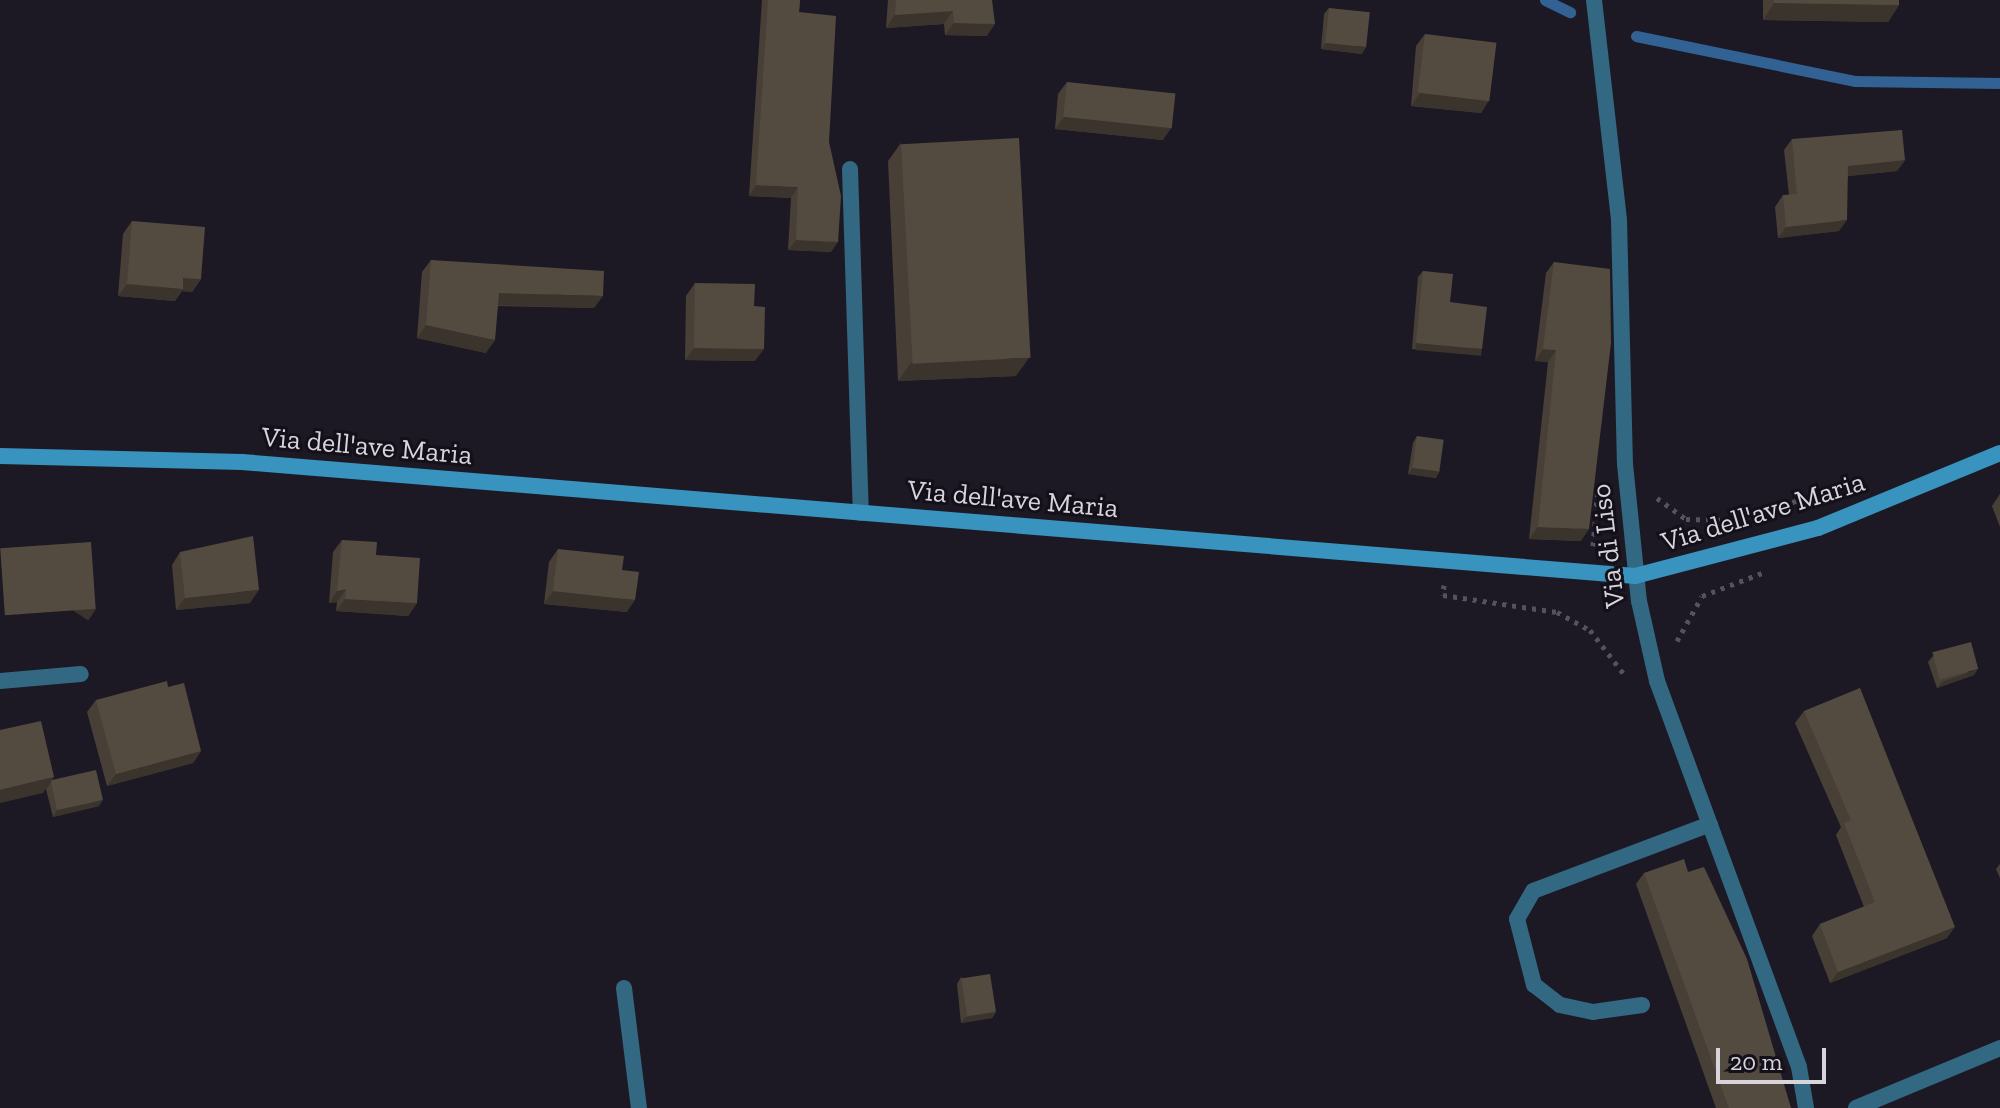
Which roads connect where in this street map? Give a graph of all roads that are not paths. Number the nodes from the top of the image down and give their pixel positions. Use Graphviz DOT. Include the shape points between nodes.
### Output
graph roads {
  1 [pos="1589,2"];
  2 [pos="850,169"];
  3 [pos="2000,453"];
  4 [pos="0,456"];
  5 [pos="861,513"];
  6 [pos="1635,576"];
  7 [pos="81,674"];
  8 [pos="0,681"];
  9 [pos="1710,824"];
  10 [pos="624,988"];
  11 [pos="1642,1005"];
  12 [pos="2000,1048"];
  13 [pos="639,1108"];
  14 [pos="1806,1108"];
  15 [pos="1856,1108"];
  1 -- 6 [label="street, Via di Liso" via="1619,220"];
  2 -- 5 [label="street"];
  3 -- 6 [label="street, Via dell'ave Maria" via="1818,528"];
  4 -- 5 [label="street, Via dell'ave Maria" via="242,462"];
  5 -- 6 [label="street, Via dell'ave Maria"];
  6 -- 9 [label="street, Via di Liso" via="1657,681"];
  7 -- 8 [label="street"];
  9 -- 11 [label="street" via="1533,891 1517,919 1534,985 1560,1005 1593,1012"];
  9 -- 14 [label="street, Via di Liso" via="1799,1067"];
  10 -- 13 [label="street"];
  12 -- 15 [label="street"];
}
